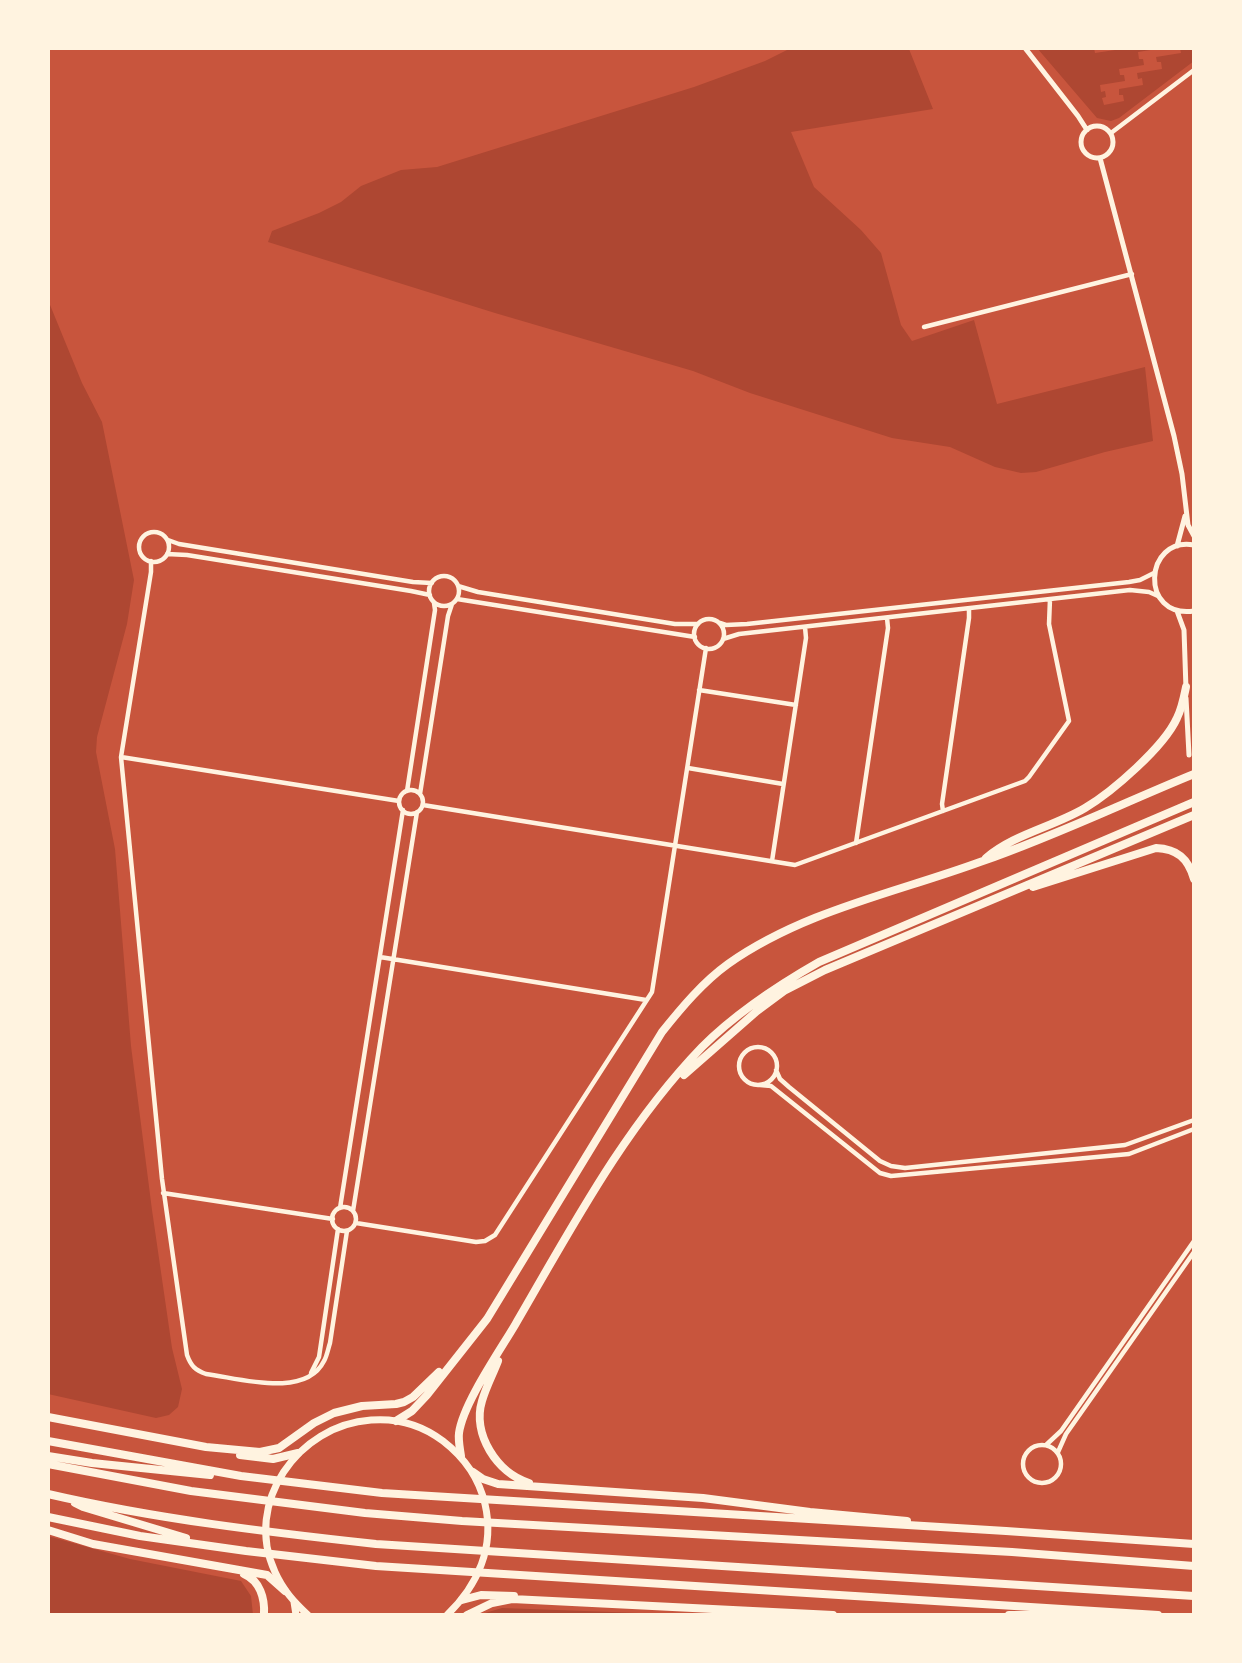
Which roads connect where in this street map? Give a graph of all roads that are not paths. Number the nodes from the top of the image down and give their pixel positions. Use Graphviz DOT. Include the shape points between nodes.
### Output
graph roads {
  1 [pos="1025,48"];
  2 [pos="1194,70"];
  3 [pos="1087,130"];
  4 [pos="1111,133"];
  5 [pos="1100,158"];
  6 [pos="1132,274"];
  7 [pos="924,327"];
  8 [pos="1186,512"];
  9 [pos="1194,537"];
  10 [pos="168,540"];
  11 [pos="1194,545"];
  12 [pos="1177,546"];
  13 [pos="167,554"];
  14 [pos="151,561"];
  15 [pos="1154,573"];
  16 [pos="432,583"];
  17 [pos="458,586"];
  18 [pos="430,595"];
  19 [pos="1158,596"];
  20 [pos="458,599"];
  21 [pos="1050,599"];
  22 [pos="434,603"];
  23 [pos="452,604"];
  24 [pos="969,609"];
  25 [pos="1177,611"];
  26 [pos="1194,611"];
  27 [pos="887,618"];
  28 [pos="720,623"];
  29 [pos="698,624"];
  30 [pos="805,627"];
  31 [pos="695,637"];
  32 [pos="723,639"];
  33 [pos="706,648"];
  34 [pos="1186,687"];
  35 [pos="699,690"];
  36 [pos="796,705"];
  37 [pos="1189,755"];
  38 [pos="121,757"];
  39 [pos="688,768"];
  40 [pos="1194,774"];
  41 [pos="783,784"];
  42 [pos="407,791"];
  43 [pos="420,794"];
  44 [pos="399,801"];
  45 [pos="1194,802"];
  46 [pos="423,805"];
  47 [pos="403,810"];
  48 [pos="943,811"];
  49 [pos="417,813"];
  50 [pos="1194,815"];
  51 [pos="856,843"];
  52 [pos="675,845"];
  53 [pos="772,861"];
  54 [pos="980,862"];
  55 [pos="1194,879"];
  56 [pos="1012,892"];
  57 [pos="380,957"];
  58 [pos="393,959"];
  59 [pos="646,1000"];
  60 [pos="776,1070"];
  61 [pos="760,1085"];
  62 [pos="658,1100"];
  63 [pos="1194,1120"];
  64 [pos="1194,1129"];
  65 [pos="163,1193"];
  66 [pos="340,1208"];
  67 [pos="353,1211"];
  68 [pos="333,1219"];
  69 [pos="356,1223"];
  70 [pos="338,1229"];
  71 [pos="347,1231"];
  72 [pos="1194,1241"];
  73 [pos="1194,1252"];
  74 [pos="504,1344"];
  75 [pos="456,1356"];
  76 [pos="310,1374"];
  77 [pos="48,1417"];
  78 [pos="396,1421"];
  79 [pos="48,1441"];
  80 [pos="1047,1445"];
  81 [pos="206,1447"];
  82 [pos="1058,1452"];
  83 [pos="298,1453"];
  84 [pos="48,1456"];
  85 [pos="461,1456"];
  86 [pos="48,1464"];
  87 [pos="473,1472"];
  88 [pos="241,1476"];
  89 [pos="536,1487"];
  90 [pos="48,1494"];
  91 [pos="69,1499"];
  92 [pos="48,1517"];
  93 [pos="932,1526"];
  94 [pos="48,1530"];
  95 [pos="1194,1544"];
  96 [pos="246,1551"];
  97 [pos="1194,1566"];
  98 [pos="231,1568"];
  99 [pos="285,1590"];
  100 [pos="1194,1596"];
  101 [pos="462,1600"];
  102 [pos="294,1602"];
  103 [pos="609,1603"];
  104 [pos="1122,1612"];
  105 [pos="264,1615"];
  106 [pos="296,1615"];
  107 [pos="308,1615"];
  108 [pos="447,1615"];
  109 [pos="467,1615"];
  110 [pos="833,1615"];
  111 [pos="1009,1615"];
  112 [pos="1158,1615"];
  1 -- 3 [label="street"];
  2 -- 4 [label="street"];
  3 -- 4 [label="street" via="1094,126"];
  3 -- 5 [label="street" via="1082,141 1084,150 1089,156"];
  4 -- 5 [label="street" via="1112,149"];
  5 -- 6 [label="street"];
  6 -- 7 [label="street"];
  6 -- 8 [label="street" via="1174,435"];
  8 -- 9 [label="street"];
  8 -- 12 [label="street"];
  10 -- 13 [label="street"];
  10 -- 14 [label="street" via="156,532 143,537 140,551"];
  10 -- 16 [label="street"];
  11 -- 12 [label="street"];
  12 -- 15 [label="street" via="1164,554"];
  13 -- 14 [label="street"];
  13 -- 18 [label="street"];
  14 -- 38 [label="street"];
  15 -- 19 [label="street"];
  15 -- 28 [label="street" via="1129,582 747,624"];
  16 -- 17 [label="street" via="448,577"];
  16 -- 18 [label="street"];
  17 -- 20 [label="street"];
  17 -- 29 [label="street" via="675,624"];
  18 -- 22 [label="street"];
  19 -- 21 [label="street" via="1130,590"];
  19 -- 25 [label="street"];
  20 -- 23 [label="street"];
  20 -- 31 [label="street"];
  21 -- 24 [label="street"];
  21 -- 48 [label="street" via="1049,624 1069,721 1025,781"];
  22 -- 23 [label="street"];
  22 -- 42 [label="street"];
  23 -- 43 [label="street"];
  24 -- 27 [label="street"];
  24 -- 48 [label="street"];
  25 -- 26 [label="street"];
  25 -- 34 [label="street" via="1184,630"];
  27 -- 30 [label="street"];
  27 -- 51 [label="street"];
  28 -- 29 [label="street" via="710,619"];
  28 -- 32 [label="street"];
  29 -- 31 [label="street"];
  30 -- 32 [label="street"];
  30 -- 36 [label="street"];
  31 -- 33 [label="street"];
  32 -- 33 [label="street" via="719,645"];
  33 -- 35 [label="street"];
  34 -- 37 [label="street"];
  34 -- 54 [label="highway" via="1177,719 1168,732 1110,789 1085,808 999,847"];
  35 -- 36 [label="street"];
  35 -- 39 [label="street"];
  36 -- 41 [label="street"];
  38 -- 44 [label="street"];
  38 -- 65 [label="street"];
  39 -- 41 [label="street"];
  39 -- 52 [label="street"];
  40 -- 54 [label="highway"];
  41 -- 53 [label="street"];
  42 -- 43 [label="street"];
  42 -- 44 [label="street"];
  43 -- 46 [label="street"];
  44 -- 47 [label="street"];
  45 -- 62 [label="highway" via="810,967 777,986 702,1047"];
  46 -- 49 [label="street"];
  46 -- 52 [label="street"];
  47 -- 49 [label="street"];
  47 -- 57 [label="street"];
  48 -- 51 [label="street"];
  49 -- 58 [label="street"];
  50 -- 56 [label="highway"];
  51 -- 53 [label="street" via="795,865"];
  52 -- 53 [label="street"];
  52 -- 59 [label="street" via="652,992"];
  54 -- 75 [label="highway" via="818,916 765,940 727,965 690,998 662,1032 487,1319"];
  55 -- 56 [label="highway" via="1179,853 1156,848"];
  56 -- 62 [label="highway" via="784,991 713,1048"];
  57 -- 58 [label="street"];
  57 -- 66 [label="street"];
  58 -- 59 [label="street"];
  58 -- 67 [label="street"];
  59 -- 69 [label="street" via="495,1235 476,1242"];
  60 -- 61 [label="street" via="772,1079"];
  60 -- 61 [label="street" via="774,1056 765,1049 753,1048 743,1055 739,1062 742,1078"];
  60 -- 63 [label="street" via="789,1087 880,1161 905,1168 1125,1145"];
  61 -- 64 [label="street" via="771,1086 880,1173 891,1176 1129,1154"];
  62 -- 74 [label="highway" via="615,1156"];
  65 -- 68 [label="street"];
  65 -- 76 [label="street" via="190,1364 206,1374 281,1384 299,1382"];
  66 -- 67 [label="street"];
  66 -- 68 [label="street"];
  67 -- 69 [label="street"];
  68 -- 70 [label="street"];
  69 -- 71 [label="street"];
  70 -- 71 [label="street"];
  70 -- 76 [label="street" via="319,1357"];
  71 -- 76 [label="street" via="330,1343 323,1364"];
  72 -- 80 [label="street" via="1061,1431"];
  73 -- 82 [label="street" via="1066,1434"];
  74 -- 85 [label="highway" via="466,1410 458,1434"];
  74 -- 89 [label="highway" via="482,1401 483,1437 502,1466"];
  75 -- 78 [label="highway" via="418,1406"];
  75 -- 81 [label="highway" via="404,1402 334,1413 279,1448 260,1452"];
  77 -- 81 [label="highway"];
  78 -- 83 [label="highway" via="346,1424 323,1434"];
  78 -- 85 [label="highway" via="430,1432"];
  79 -- 88 [label="highway"];
  80 -- 82 [label="street"];
  80 -- 82 [label="street" via="1037,1446 1026,1455 1024,1468 1033,1481 1050,1482 1055,1478 1061,1467"];
  81 -- 83 [label="highway" via="265,1459"];
  83 -- 99 [label="highway" via="275,1485 266,1525 274,1570"];
  84 -- 88 [label="highway" via="187,1474"];
  85 -- 87 [label="highway"];
  86 -- 97 [label="highway" via="191,1491 365,1513"];
  87 -- 89 [label="highway" via="498,1484"];
  87 -- 101 [label="highway" via="488,1516 488,1541 481,1569"];
  88 -- 93 [label="highway" via="463,1499"];
  89 -- 93 [label="highway" via="703,1498 900,1519"];
  90 -- 91 [label="highway"];
  91 -- 96 [label="highway" via="168,1534"];
  91 -- 100 [label="highway" via="241,1529 376,1544"];
  92 -- 96 [label="highway" via="140,1536"];
  93 -- 95 [label="highway"];
  94 -- 98 [label="highway" via="93,1544"];
  96 -- 104 [label="highway" via="375,1566"];
  98 -- 99 [label="highway" via="267,1575"];
  98 -- 105 [label="highway" via="255,1581 263,1597"];
  99 -- 102 [label="highway"];
  101 -- 103 [label="highway" via="491,1594"];
  101 -- 108 [label="highway"];
  102 -- 106 [label="highway"];
  102 -- 107 [label="highway"];
  103 -- 109 [label="highway" via="512,1599"];
  103 -- 110 [label="highway"];
  104 -- 111 [label="highway"];
  104 -- 112 [label="highway"];
}
